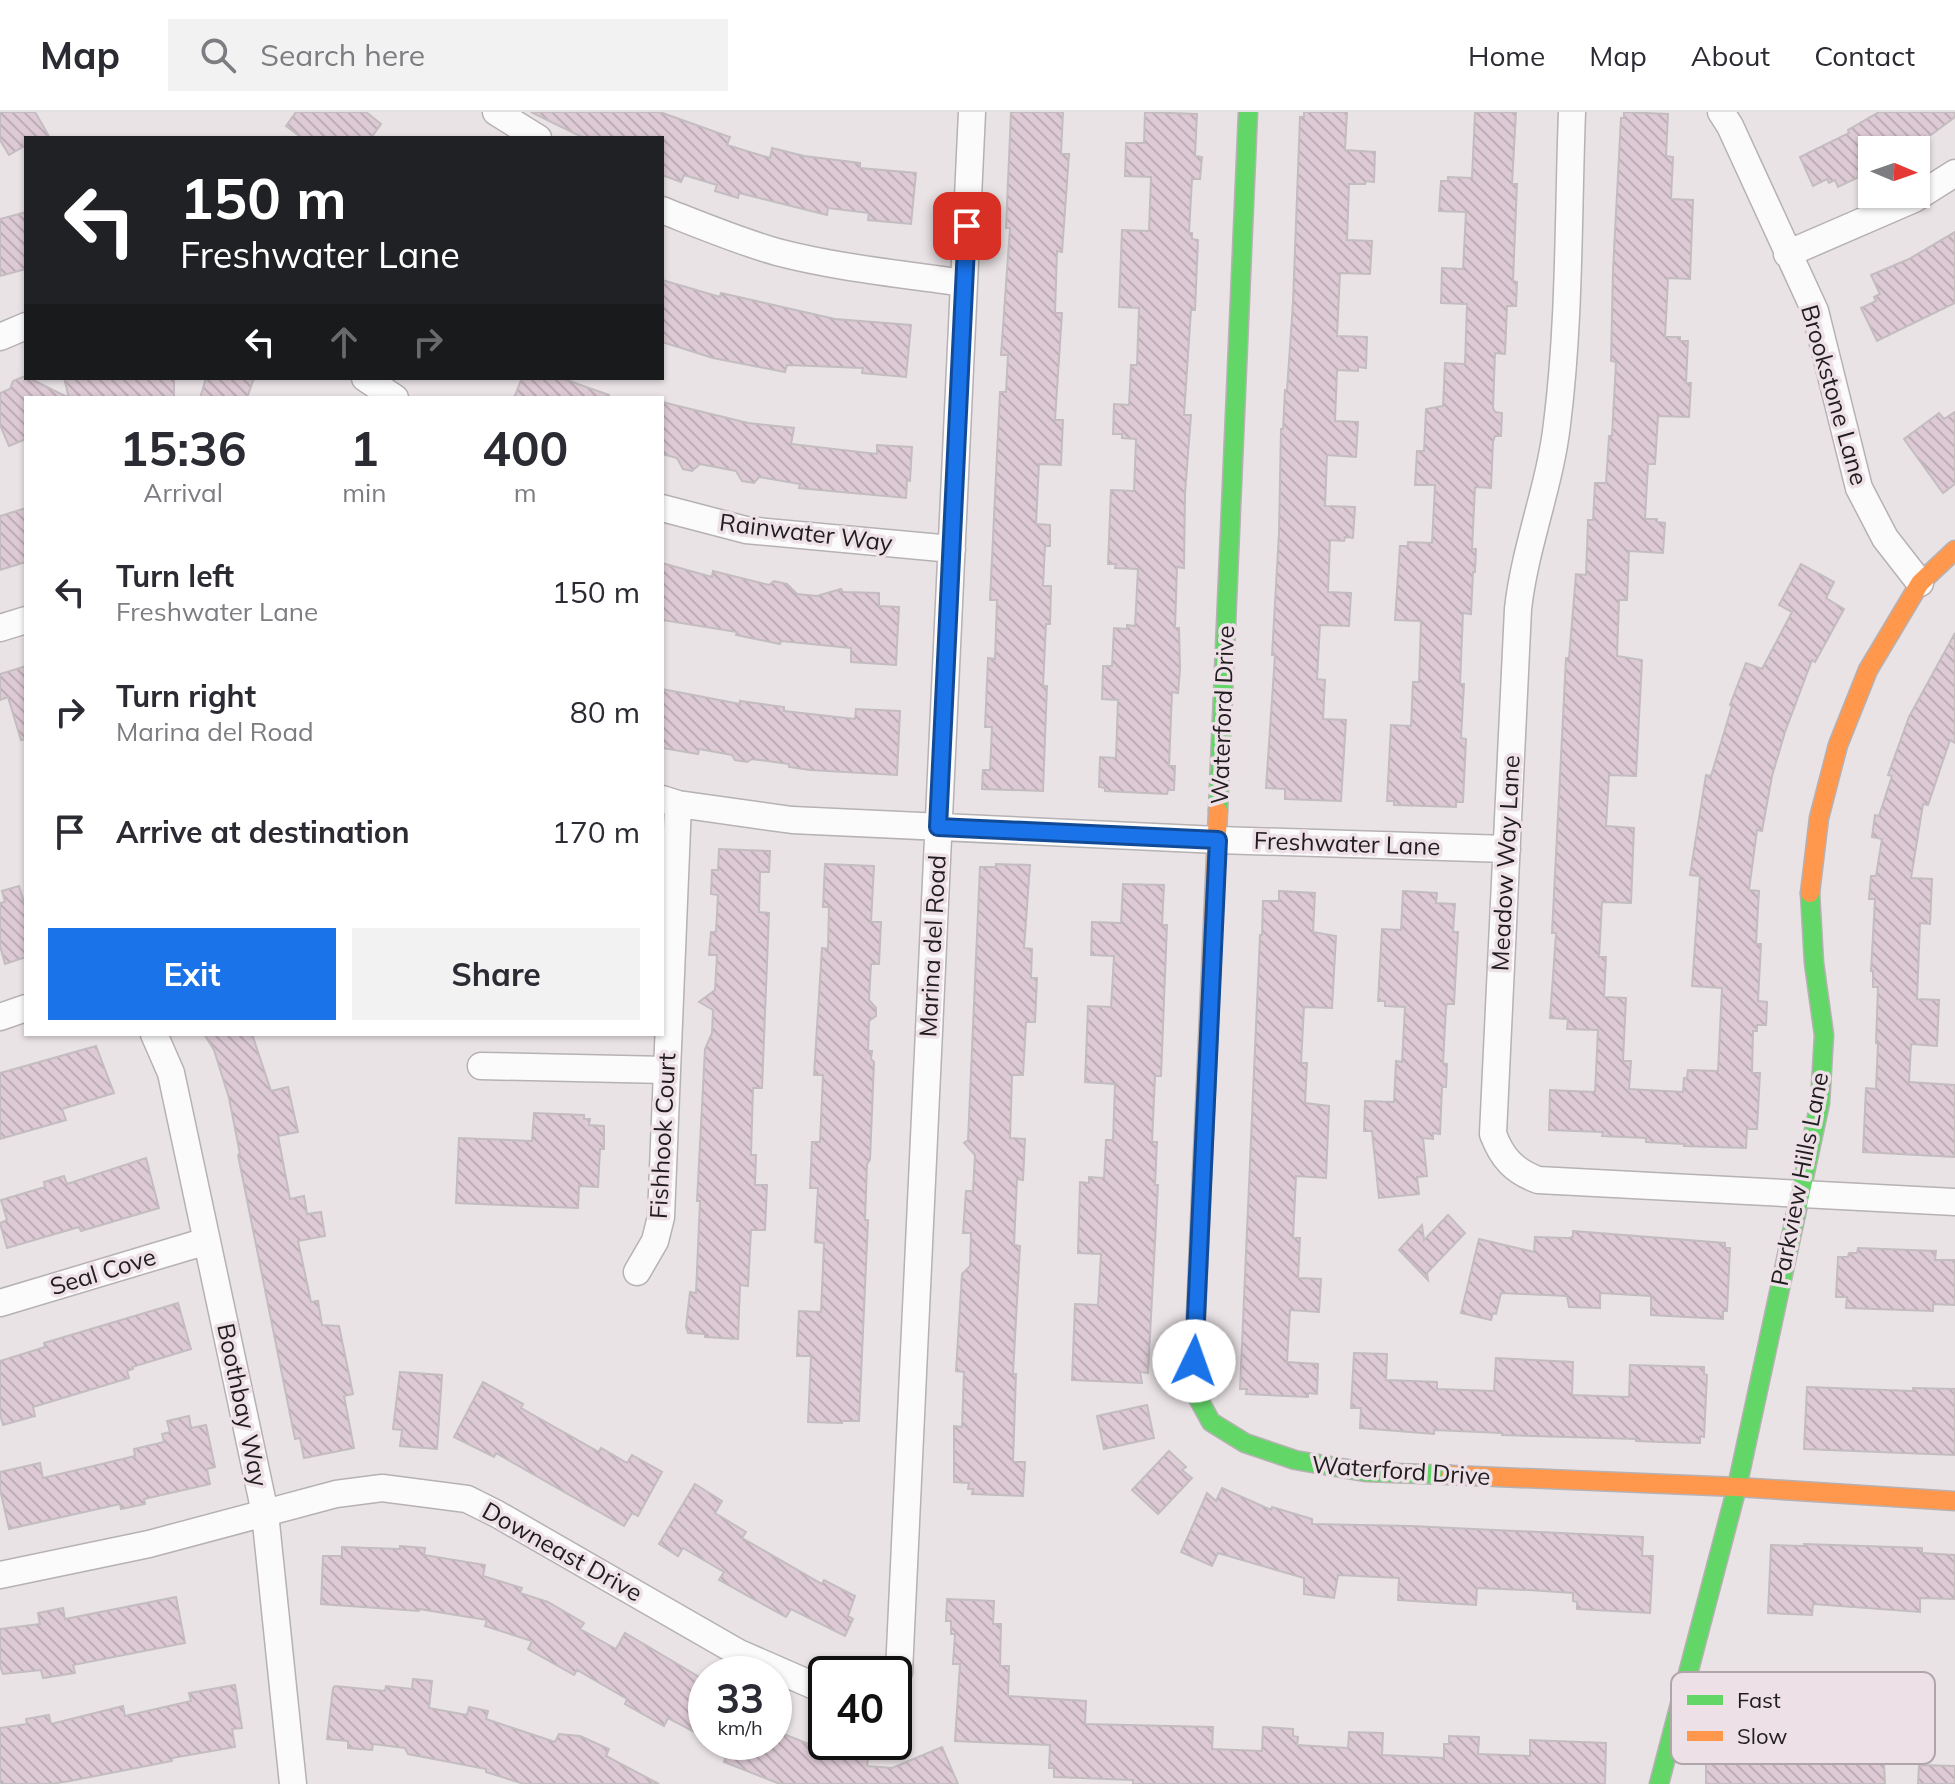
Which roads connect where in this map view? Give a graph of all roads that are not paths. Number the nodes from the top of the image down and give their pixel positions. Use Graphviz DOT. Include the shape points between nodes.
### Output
graph roads {
  1 [pos="496,112"];
  2 [pos="972,112"];
  3 [pos="1248,112"];
  4 [pos="1572,112"];
  5 [pos="1721,112"];
  6 [pos="535,136"];
  7 [pos="1955,173"];
  8 [pos="664,211"];
  9 [pos="1787,254"];
  10 [pos="964,283"];
  11 [pos="24,327"];
  12 [pos="0,337"];
  13 [pos="368,380"];
  14 [pos="392,396"];
  15 [pos="664,509"];
  16 [pos="952,549"];
  17 [pos="1955,550"];
  18 [pos="1920,583"];
  19 [pos="24,621"];
  20 [pos="0,628"];
  21 [pos="670,802"];
  22 [pos="938,827"];
  23 [pos="1218,840"];
  24 [pos="1507,849"];
  25 [pos="24,1009"];
  26 [pos="0,1017"];
  27 [pos="155,1036"];
  28 [pos="481,1066"];
  29 [pos="666,1070"];
  30 [pos="1801,1193"];
  31 [pos="1955,1202"];
  32 [pos="207,1241"];
  33 [pos="637,1272"];
  34 [pos="0,1303"];
  35 [pos="1737,1487"];
  36 [pos="1955,1501"];
  37 [pos="265,1513"];
  38 [pos="0,1575"];
  39 [pos="900,1656"];
  40 [pos="1688,1672"];
  41 [pos="808,1683"];
  42 [pos="1671,1738"];
  43 [pos="293,1784"];
  44 [pos="1659,1784"];
  1 -- 6 [label="street"];
  2 -- 10 [label="street, Marina del Road"];
  3 -- 23 [label="street, Waterford Drive"];
  4 -- 24 [label="street, Meadow Way Lane" via="1559,411 1518,609"];
  5 -- 9 [label="street, Brookstone Lane"];
  7 -- 9 [label="street" via="1914,199"];
  8 -- 10 [label="street" via="777,252"];
  9 -- 18 [label="street, Brookstone Lane" via="1815,311 1859,488 1885,538"];
  10 -- 16 [label="street, Marina del Road"];
  11 -- 12 [label="street"];
  13 -- 14 [label="street"];
  15 -- 16 [label="street, Rainwater Way" via="746,530"];
  16 -- 22 [label="street, Marina del Road"];
  17 -- 18 [label="street, Parkview Hills Lane"];
  18 -- 30 [label="street, Parkview Hills Lane" via="1868,670 1838,745 1819,818 1810,885 1824,1035 1820,1103"];
  19 -- 20 [label="street"];
  21 -- 22 [label="street, Freshwater Lane" via="792,820"];
  21 -- 29 [label="street, Fishhook Court"];
  22 -- 23 [label="street, Freshwater Lane"];
  22 -- 39 [label="street, Marina del Road"];
  23 -- 24 [label="street, Freshwater Lane"];
  23 -- 35 [label="street, Waterford Drive" via="1194,1361 1198,1398 1209,1421 1245,1444 1304,1465"];
  24 -- 30 [label="street, Meadow Way Lane" via="1493,1134 1509,1163 1538,1180"];
  25 -- 26 [label="street"];
  27 -- 32 [label="street, Boothbay Way" via="171,1073"];
  28 -- 29 [label="street"];
  29 -- 33 [label="street, Fishhook Court" via="661,1217 655,1241"];
  30 -- 31 [label="street, Meadow Way Lane"];
  30 -- 35 [label="street, Parkview Hills Lane"];
  32 -- 34 [label="street, Seal Cove"];
  32 -- 37 [label="street, Boothbay Way"];
  35 -- 36 [label="street, Waterford Drive"];
  35 -- 40 [label="street, Parkview Hills Lane"];
  37 -- 38 [label="street, Downeast Drive"];
  37 -- 41 [label="street, Downeast Drive" via="382,1488 467,1499 739,1653"];
  37 -- 43 [label="street, Boothbay Way"];
  42 -- 44 [label="street, Parkview Hills Lane"];
}
